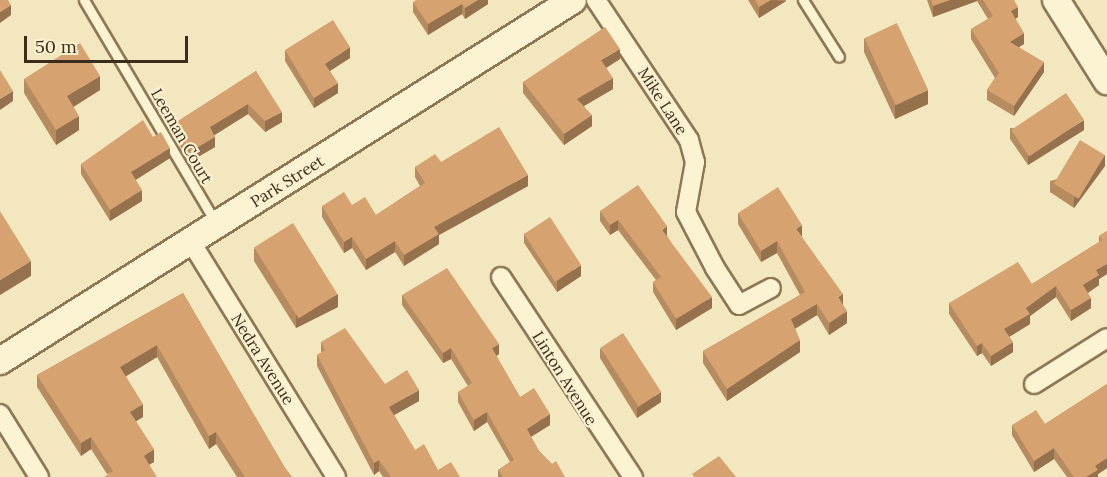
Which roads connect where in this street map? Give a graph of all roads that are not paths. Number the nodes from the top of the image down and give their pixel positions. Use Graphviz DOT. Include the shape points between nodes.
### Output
graph roads {
  1 [pos="84,0"];
  2 [pos="573,0"];
  3 [pos="596,0"];
  4 [pos="803,0"];
  5 [pos="1056,0"];
  6 [pos="839,57"];
  7 [pos="1107,81"];
  8 [pos="217,225"];
  9 [pos="191,242"];
  10 [pos="501,277"];
  11 [pos="771,288"];
  12 [pos="1107,338"];
  13 [pos="1,357"];
  14 [pos="1034,384"];
  15 [pos="0,414"];
  16 [pos="39,477"];
  17 [pos="336,477"];
  18 [pos="633,477"];
  1 -- 8 [label="lane, Leeman Court"];
  2 -- 8 [label="street, Park Street"];
  3 -- 11 [label="street, Mike Lane" via="689,140 695,162 686,212 715,268 739,305"];
  4 -- 6 [label="lane"];
  5 -- 7 [label="street"];
  8 -- 9 [label="street, Park Street"];
  9 -- 13 [label="street, Park Street"];
  9 -- 17 [label="street, Nedra Avenue"];
  10 -- 18 [label="street, Linton Avenue"];
  12 -- 14 [label="street"];
  15 -- 16 [label="street"];
}
